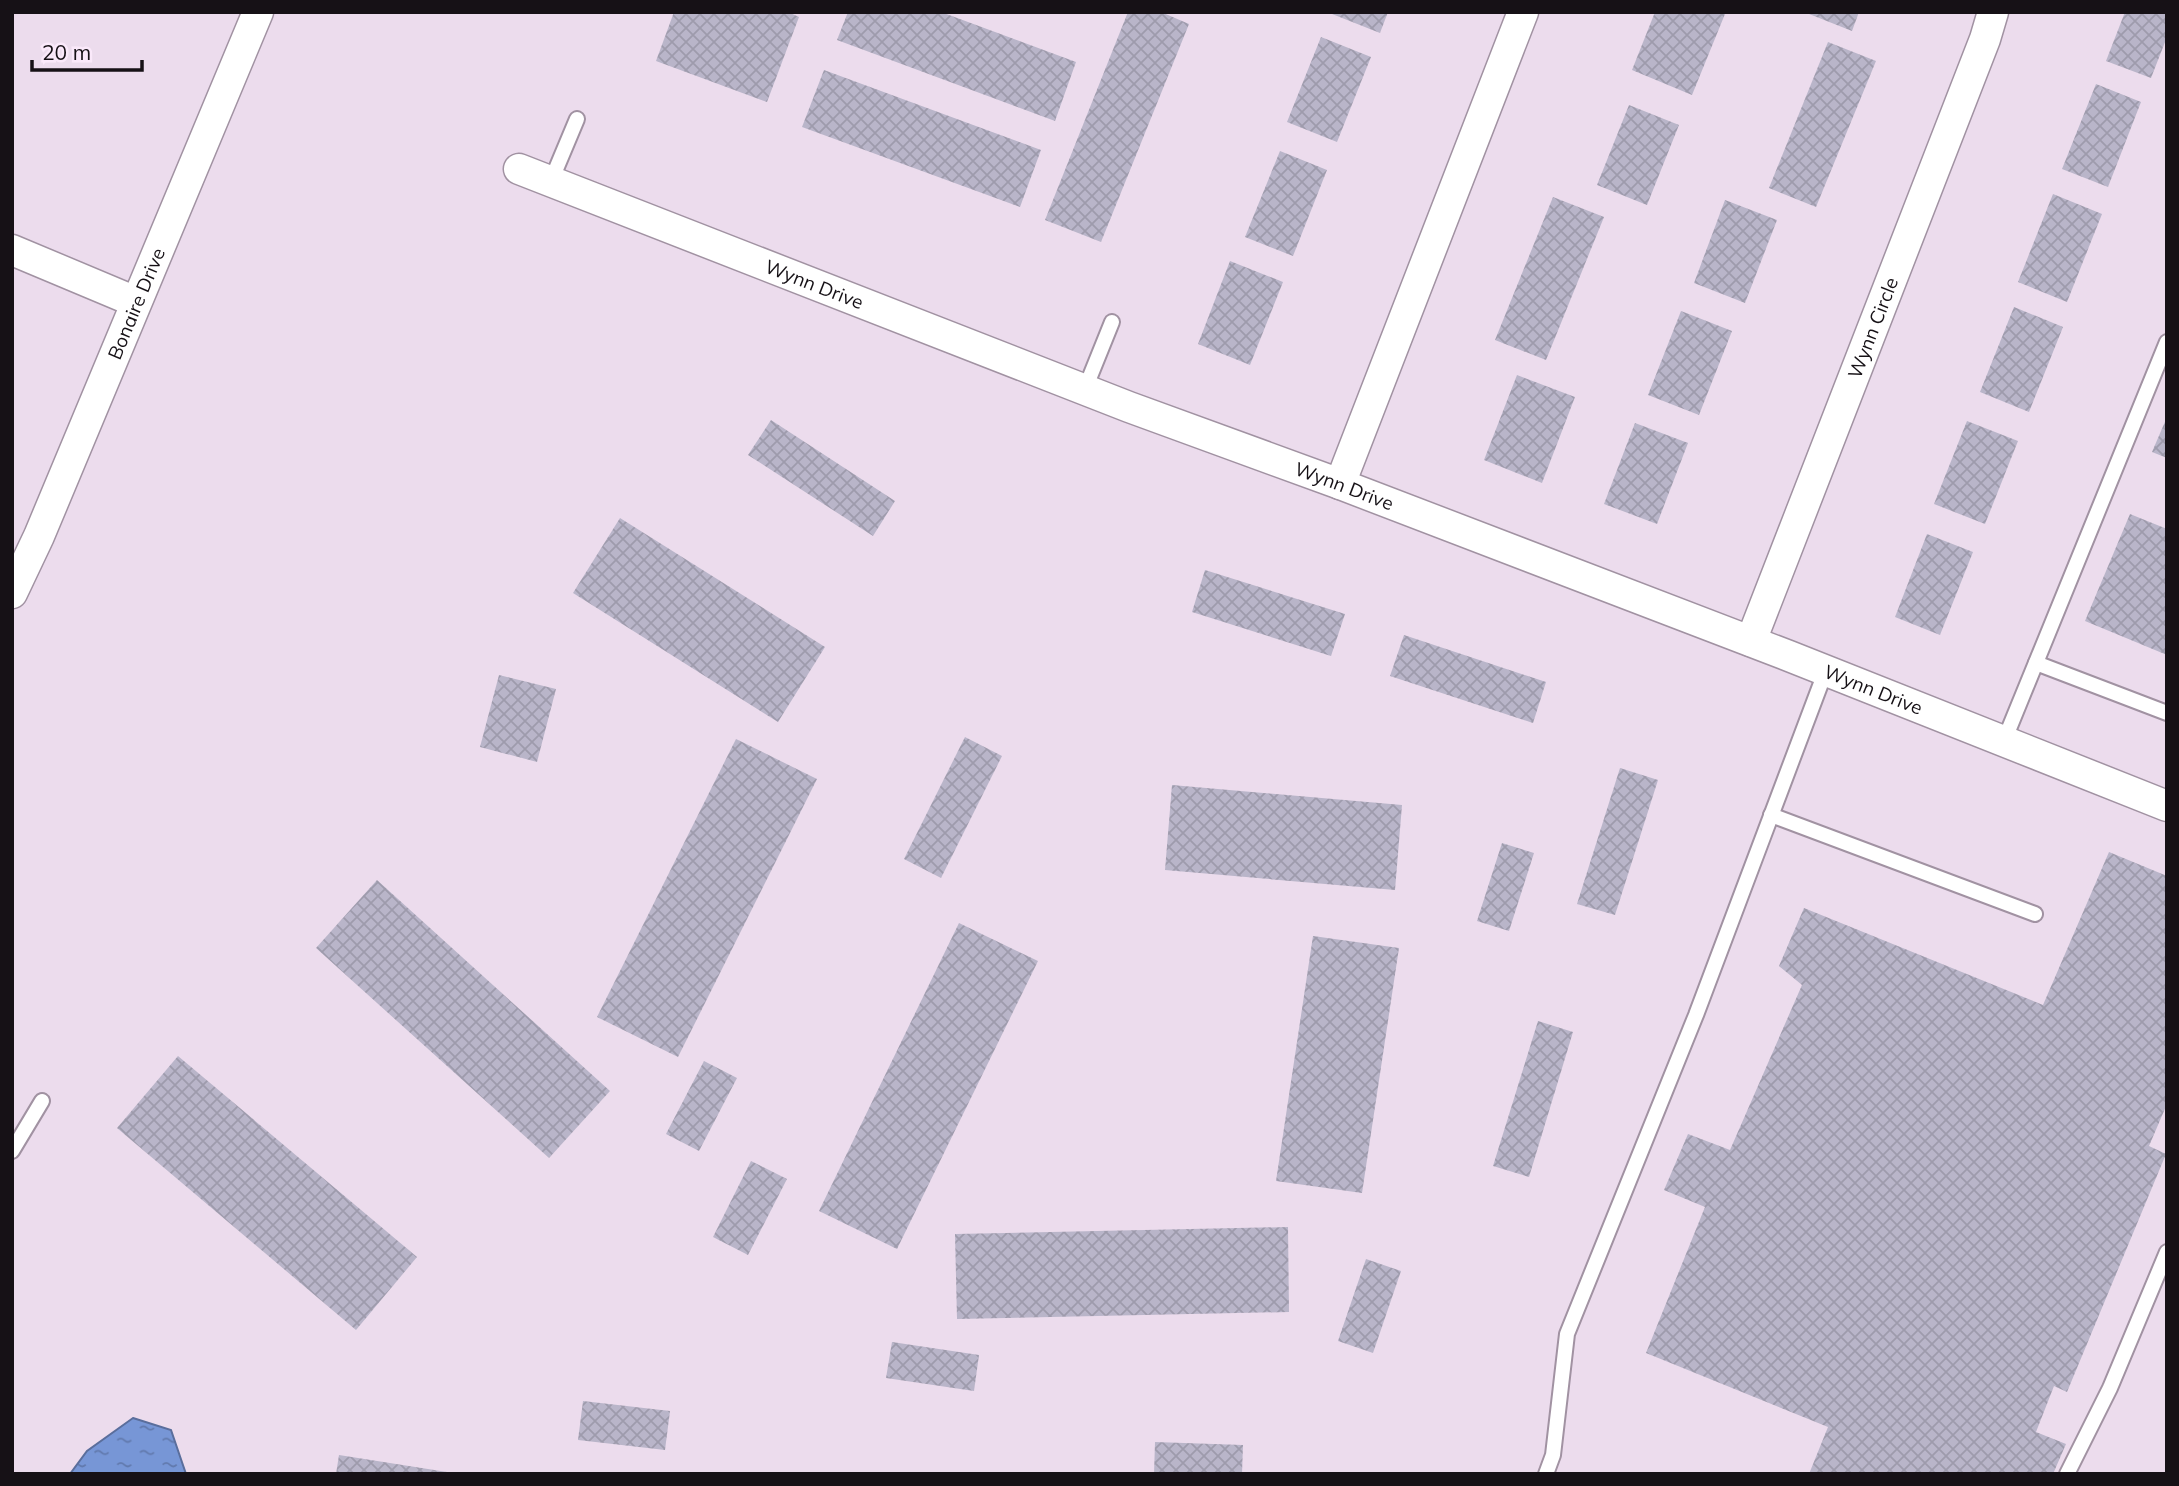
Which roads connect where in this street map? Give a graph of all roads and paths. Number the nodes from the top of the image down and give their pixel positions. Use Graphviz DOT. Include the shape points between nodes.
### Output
graph roads {
  1 [pos="258,12"];
  2 [pos="1523,12"];
  3 [pos="1993,12"];
  4 [pos="577,119"];
  5 [pos="519,169"];
  6 [pos="551,181"];
  7 [pos="12,250"];
  8 [pos="136,302"];
  9 [pos="1112,322"];
  10 [pos="2167,342"];
  11 [pos="1084,389"];
  12 [pos="1340,484"];
  13 [pos="12,593"];
  14 [pos="1751,641"];
  15 [pos="2036,663"];
  16 [pos="1826,670"];
  17 [pos="2167,713"];
  18 [pos="2004,741"];
  19 [pos="2167,806"];
  20 [pos="1771,815"];
  21 [pos="2035,914"];
  22 [pos="42,1101"];
  23 [pos="12,1151"];
  24 [pos="2167,1252"];
  25 [pos="1546,1474"];
  26 [pos="2067,1474"];
  1 -- 8 [label="street, Bonaire Drive"];
  2 -- 12 [label="street"];
  3 -- 14 [label="street, Wynn Circle"];
  4 -- 6 [label="lane"];
  5 -- 6 [label="street, Wynn Drive"];
  6 -- 11 [label="street, Wynn Drive"];
  7 -- 8 [label="street"];
  8 -- 13 [label="street, Bonaire Drive"];
  9 -- 11 [label="lane"];
  10 -- 15 [label="lane"];
  11 -- 12 [label="street, Wynn Drive"];
  12 -- 14 [label="street, Wynn Drive"];
  14 -- 16 [label="street, Wynn Drive"];
  15 -- 17 [label="lane"];
  15 -- 18 [label="lane"];
  16 -- 18 [label="street, Wynn Drive"];
  16 -- 20 [label="lane"];
  18 -- 19 [label="street, Wynn Drive"];
  20 -- 21 [label="lane"];
  20 -- 25 [label="lane" via="1696,1016 1567,1334 1553,1455"];
  22 -- 23 [label="lane"];
  24 -- 26 [label="lane" via="2110,1388"];
}
